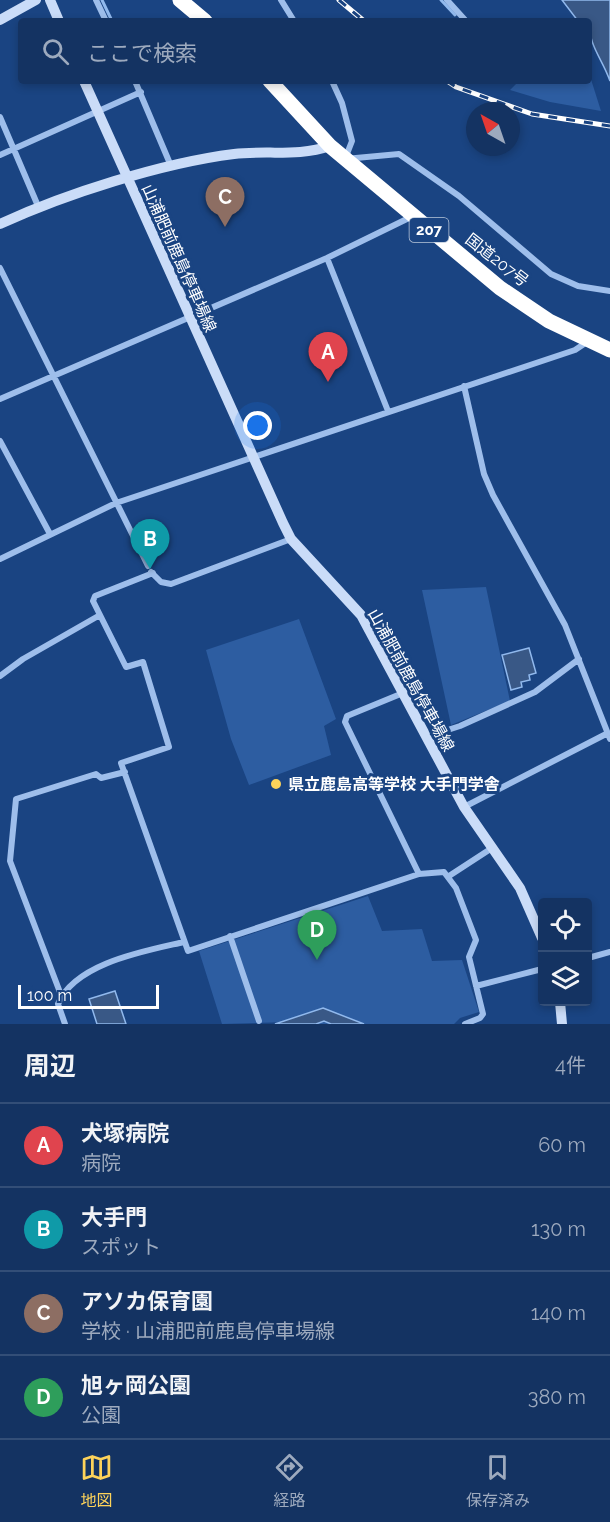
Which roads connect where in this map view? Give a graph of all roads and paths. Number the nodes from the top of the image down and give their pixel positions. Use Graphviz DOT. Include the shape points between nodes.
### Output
graph roads {
  1 [pos="36,0"];
  2 [pos="50,0"];
  3 [pos="96,0"];
  4 [pos="180,0"];
  5 [pos="280,0"];
  6 [pos="447,0"];
  7 [pos="58,18"];
  8 [pos="105,18"];
  9 [pos="201,18"];
  10 [pos="292,18"];
  11 [pos="463,18"];
  12 [pos="0,20"];
  13 [pos="85,84"];
  14 [pos="137,84"];
  15 [pos="273,84"];
  16 [pos="333,84"];
  17 [pos="141,92"];
  18 [pos="97,111"];
  19 [pos="0,117"];
  20 [pos="330,146"];
  21 [pos="14,149"];
  22 [pos="0,155"];
  23 [pos="345,159"];
  24 [pos="172,167"];
  25 [pos="126,180"];
  26 [pos="38,206"];
  27 [pos="413,216"];
  28 [pos="0,224"];
  29 [pos="327,258"];
  30 [pos="0,268"];
  31 [pos="610,291"];
  32 [pos="190,318"];
  33 [pos="588,341"];
  34 [pos="610,350"];
  35 [pos="52,376"];
  36 [pos="464,386"];
  37 [pos="0,399"];
  38 [pos="388,411"];
  39 [pos="0,441"];
  40 [pos="252,459"];
  41 [pos="116,503"];
  42 [pos="50,534"];
  43 [pos="291,539"];
  44 [pos="0,559"];
  45 [pos="151,570"];
  46 [pos="100,615"];
  47 [pos="579,659"];
  48 [pos="0,676"];
  49 [pos="403,693"];
  50 [pos="609,736"];
  51 [pos="426,737"];
  52 [pos="124,772"];
  53 [pos="464,807"];
  54 [pos="492,848"];
  55 [pos="419,874"];
  56 [pos="448,876"];
  57 [pos="538,927"];
  58 [pos="230,936"];
  59 [pos="184,942"];
  60 [pos="610,952"];
  61 [pos="592,957"];
  62 [pos="538,970"];
  63 [pos="476,986"];
  64 [pos="61,995"];
  65 [pos="560,1006"];
  66 [pos="260,1021"];
  67 [pos="65,1024"];
  68 [pos="465,1024"];
  69 [pos="562,1024"];
  1 -- 12 [label="main road"];
  2 -- 7 [label="main road"];
  3 -- 8 [label="street"];
  4 -- 9 [label="highway"];
  5 -- 10 [label="street"];
  6 -- 11 [label="street"];
  13 -- 18 [label="main road, 山浦肥前鹿島停車場線"];
  14 -- 17 [label="street"];
  15 -- 20 [label="highway, 国道207号 / 207"];
  16 -- 23 [label="street" via="352,141"];
  17 -- 18 [label="street"];
  17 -- 24 [label="street"];
  18 -- 21 [label="street"];
  18 -- 25 [label="main road, 山浦肥前鹿島停車場線"];
  19 -- 21 [label="street"];
  20 -- 23 [label="highway, 国道207号 / 207"];
  20 -- 24 [label="main road" via="288,154 236,154"];
  21 -- 22 [label="street"];
  21 -- 26 [label="street"];
  23 -- 27 [label="highway, 国道207号 / 207"];
  23 -- 31 [label="street" via="399,154 468,204 551,274 578,286"];
  24 -- 25 [label="main road"];
  25 -- 26 [label="main road"];
  25 -- 32 [label="main road, 山浦肥前鹿島停車場線"];
  26 -- 28 [label="main road"];
  27 -- 29 [label="street"];
  27 -- 33 [label="highway, 国道207号 / 207" via="500,288"];
  29 -- 32 [label="street"];
  29 -- 38 [label="street"];
  30 -- 35 [label="street"];
  32 -- 35 [label="street"];
  32 -- 40 [label="main road, 山浦肥前鹿島停車場線"];
  33 -- 34 [label="highway, 国道207号 / 207"];
  33 -- 36 [label="street" via="575,350"];
  35 -- 37 [label="street"];
  35 -- 41 [label="street"];
  36 -- 38 [label="street"];
  36 -- 47 [label="street" via="484,474 565,625"];
  38 -- 40 [label="street"];
  39 -- 42 [label="street"];
  40 -- 41 [label="street"];
  40 -- 43 [label="main road, 山浦肥前鹿島停車場線"];
  41 -- 42 [label="street"];
  41 -- 45 [label="street"];
  42 -- 44 [label="street"];
  43 -- 45 [label="street" via="171,584 161,582"];
  43 -- 49 [label="main road, 山浦肥前鹿島停車場線" via="361,615"];
  45 -- 46 [label="street" via="96,596 93,601"];
  46 -- 48 [label="street"];
  46 -- 52 [label="street" via="126,667 143,662 169,747 121,763"];
  47 -- 50 [label="street"];
  47 -- 51 [label="street" via="535,692"];
  49 -- 51 [label="main road, 山浦肥前鹿島停車場線"];
  49 -- 55 [label="street" via="347,716 345,722"];
  50 -- 53 [label="street"];
  51 -- 53 [label="main road, 山浦肥前鹿島停車場線"];
  52 -- 59 [label="street"];
  52 -- 64 [label="street" via="101,778 96,774 16,800 10,861"];
  53 -- 54 [label="main road, 山浦肥前鹿島停車場線"];
  54 -- 56 [label="street"];
  54 -- 57 [label="main road, 山浦肥前鹿島停車場線" via="520,888"];
  55 -- 56 [label="street" via="435,871"];
  55 -- 58 [label="street"];
  56 -- 63 [label="street" via="476,940 469,957"];
  58 -- 59 [label="street" via="188,951"];
  58 -- 66 [label="street"];
  59 -- 64 [label="street" via="86,972"];
  60 -- 61 [label="street"];
  62 -- 63 [label="street"];
  63 -- 68 [label="street" via="483,1014"];
  64 -- 67 [label="street" via="58,1004"];
  65 -- 69 [label="main road"];
}
